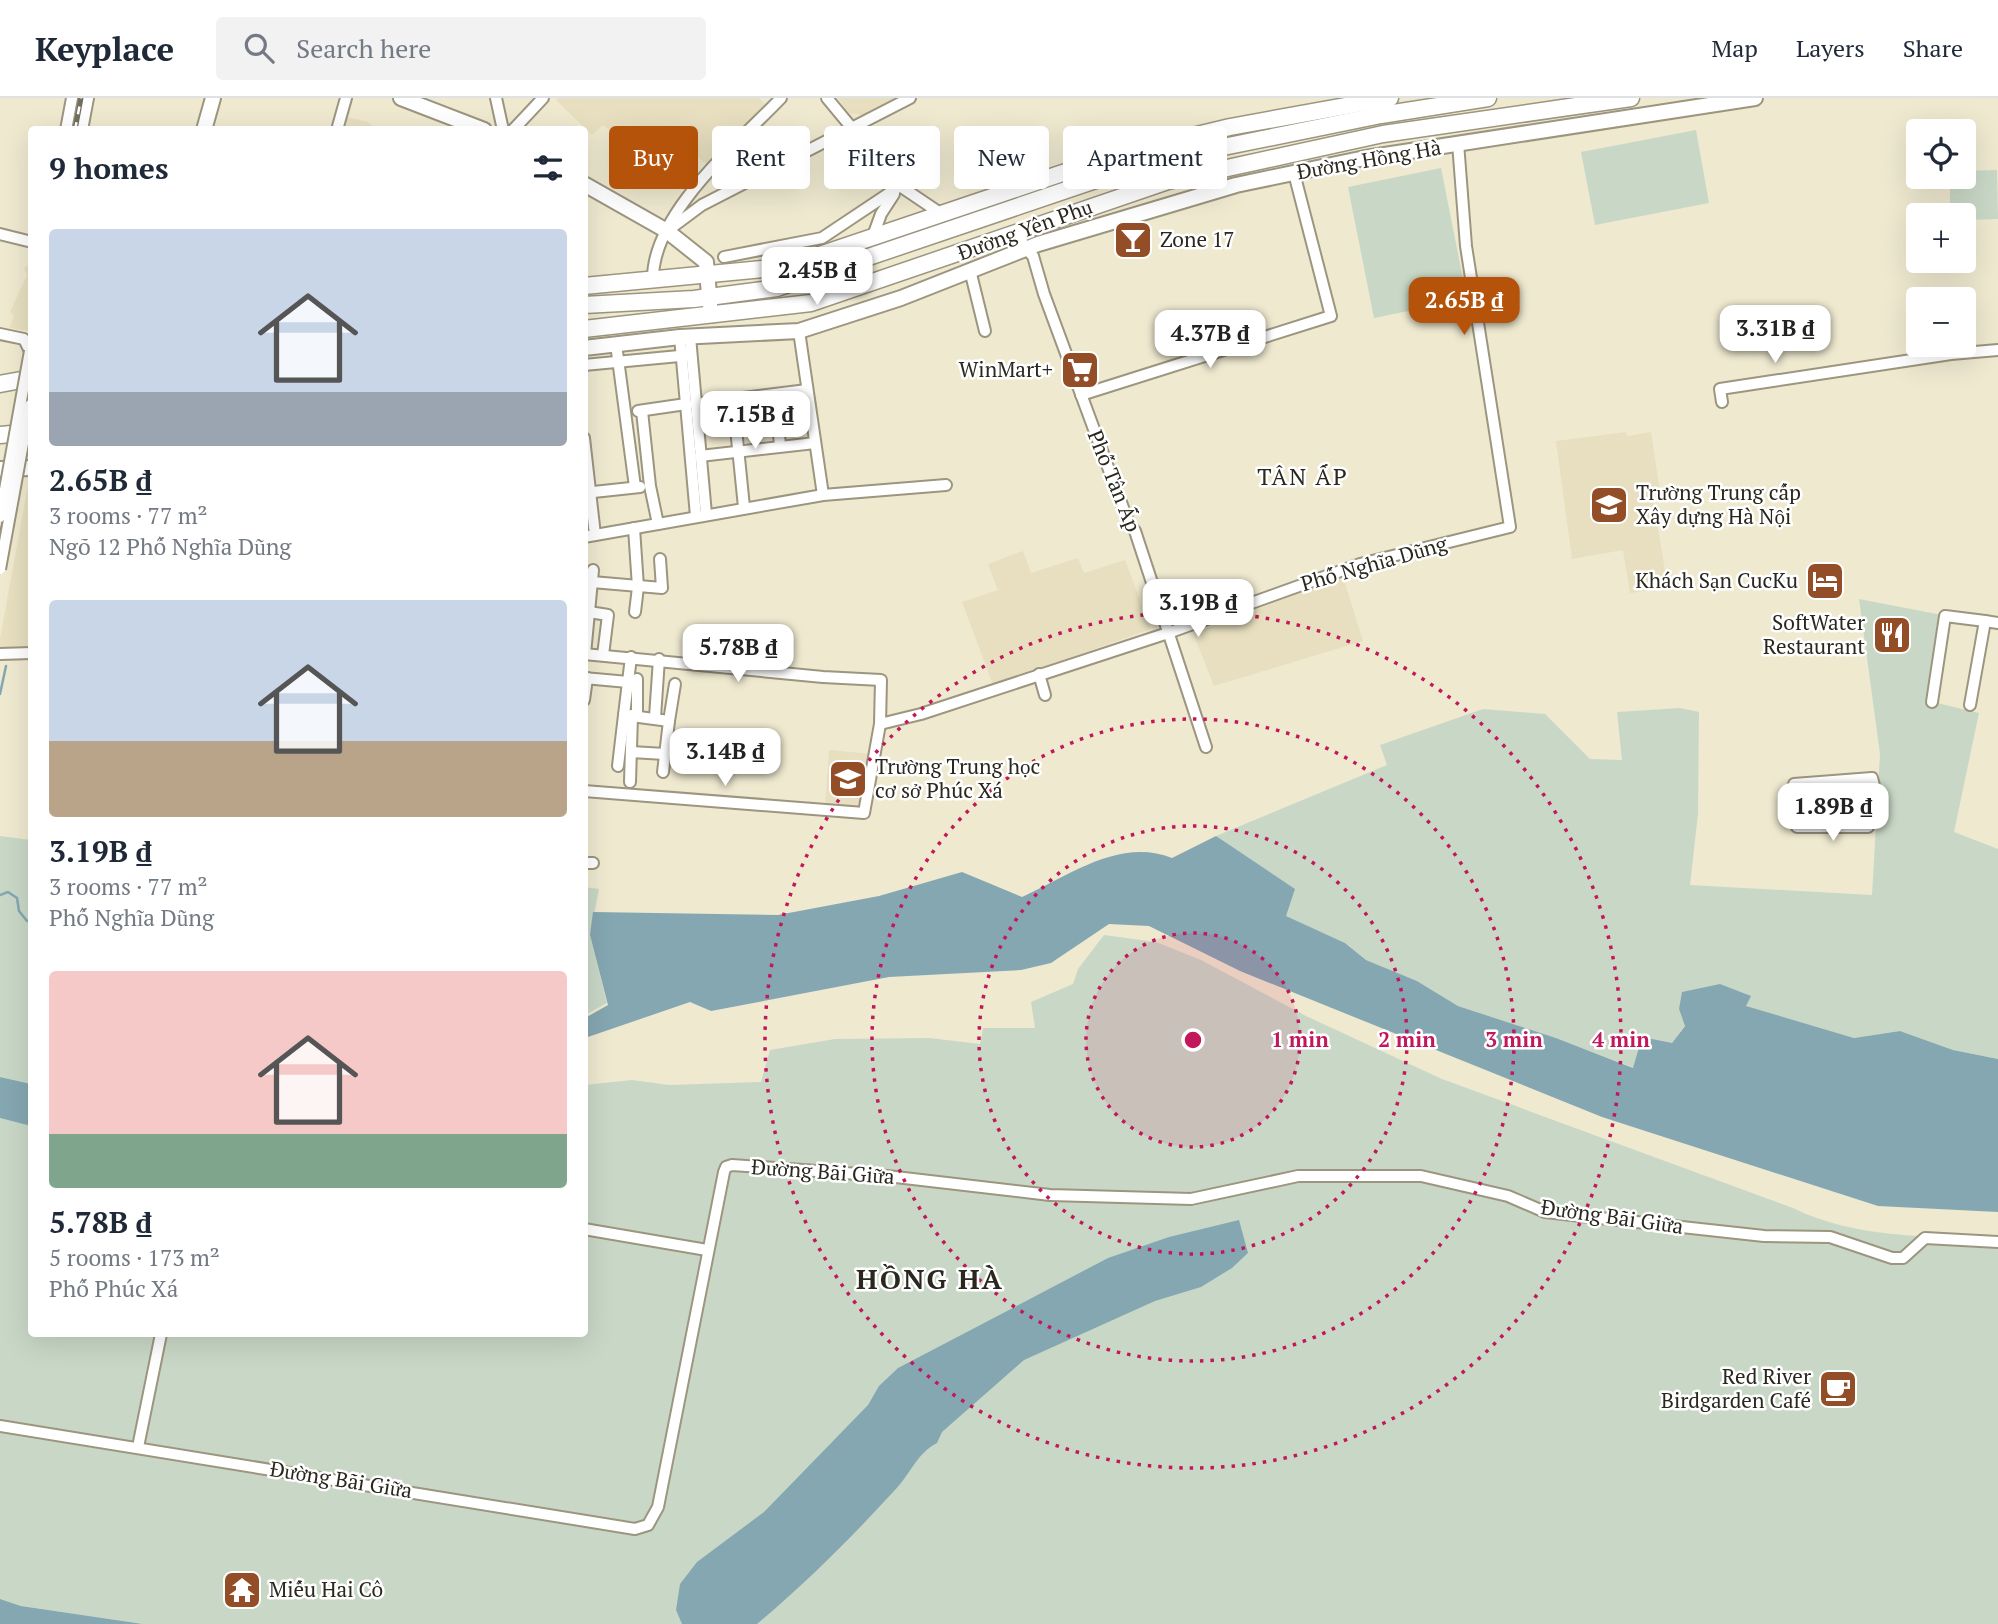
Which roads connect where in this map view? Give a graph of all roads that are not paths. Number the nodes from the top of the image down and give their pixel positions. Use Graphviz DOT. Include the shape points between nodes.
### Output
graph roads {
  1 [pos="72,98"];
  2 [pos="88,98"];
  3 [pos="213,98"];
  4 [pos="346,98"];
  5 [pos="401,98"];
  6 [pos="496,98"];
  7 [pos="543,98"];
  8 [pos="781,98"];
  9 [pos="827,98"];
  10 [pos="910,98"];
  11 [pos="1390,98"];
  12 [pos="1488,98"];
  13 [pos="1631,98"];
  14 [pos="1755,98"];
  15 [pos="1447,101"];
  16 [pos="1352,108"];
  17 [pos="67,126"];
  18 [pos="83,126"];
  19 [pos="205,126"];
  20 [pos="338,126"];
  21 [pos="474,126"];
  22 [pos="502,126"];
  23 [pos="517,126"];
  24 [pos="848,126"];
  25 [pos="853,126"];
  26 [pos="1357,139"];
  27 [pos="824,141"];
  28 [pos="1458,143"];
  29 [pos="1294,173"];
  30 [pos="588,186"];
  31 [pos="896,189"];
  32 [pos="898,189"];
  33 [pos="904,189"];
  34 [pos="690,195"];
  35 [pos="702,205"];
  36 [pos="940,214"];
  37 [pos="1025,230"];
  38 [pos="667,231"];
  39 [pos="0,234"];
  40 [pos="873,236"];
  41 [pos="28,241"];
  42 [pos="1032,250"];
  43 [pos="724,257"];
  44 [pos="970,270"];
  45 [pos="708,276"];
  46 [pos="653,281"];
  47 [pos="588,286"];
  48 [pos="710,297"];
  49 [pos="588,305"];
  50 [pos="711,315"];
  51 [pos="588,329"];
  52 [pos="799,331"];
  53 [pos="985,331"];
  54 [pos="0,334"];
  55 [pos="685,337"];
  56 [pos="28,344"];
  57 [pos="616,344"];
  58 [pos="588,348"];
  59 [pos="1998,350"];
  60 [pos="687,355"];
  61 [pos="617,361"];
  62 [pos="28,362"];
  63 [pos="588,365"];
  64 [pos="28,378"];
  65 [pos="0,384"];
  66 [pos="807,390"];
  67 [pos="775,394"];
  68 [pos="1080,395"];
  69 [pos="733,399"];
  70 [pos="1722,402"];
  71 [pos="691,404"];
  72 [pos="642,411"];
  73 [pos="625,413"];
  74 [pos="28,418"];
  75 [pos="28,432"];
  76 [pos="0,435"];
  77 [pos="815,443"];
  78 [pos="780,446"];
  79 [pos="739,452"];
  80 [pos="700,456"];
  81 [pos="28,468"];
  82 [pos="0,469"];
  83 [pos="946,485"];
  84 [pos="650,486"];
  85 [pos="635,487"];
  86 [pos="588,492"];
  87 [pos="823,495"];
  88 [pos="588,507"];
  89 [pos="744,507"];
  90 [pos="701,515"];
  91 [pos="0,517"];
  92 [pos="658,524"];
  93 [pos="634,528"];
  94 [pos="590,536"];
  95 [pos="660,559"];
  96 [pos="0,569"];
  97 [pos="638,587"];
  98 [pos="589,612"];
  99 [pos="635,612"];
  100 [pos="1985,621"];
  101 [pos="588,622"];
  102 [pos="1998,623"];
  103 [pos="1168,633"];
  104 [pos="28,653"];
  105 [pos="0,654"];
  106 [pos="588,654"];
  107 [pos="603,655"];
  108 [pos="631,657"];
  109 [pos="659,659"];
  110 [pos="1039,674"];
  111 [pos="588,678"];
  112 [pos="633,681"];
  113 [pos="675,684"];
  114 [pos="1045,695"];
  115 [pos="1933,702"];
  116 [pos="1970,705"];
  117 [pos="631,715"];
  118 [pos="655,717"];
  119 [pos="669,720"];
  120 [pos="880,724"];
  121 [pos="1206,747"];
  122 [pos="631,752"];
  123 [pos="665,754"];
  124 [pos="618,766"];
  125 [pos="663,772"];
  126 [pos="630,782"];
  127 [pos="1794,784"];
  128 [pos="588,791"];
  129 [pos="1879,805"];
  130 [pos="1797,827"];
  131 [pos="1868,827"];
  132 [pos="588,1230"];
  133 [pos="1998,1242"];
  134 [pos="707,1250"];
  135 [pos="159,1337"];
  136 [pos="0,1426"];
  137 [pos="138,1447"];
  1 -- 17 [label="street"];
  2 -- 18 [label="street"];
  3 -- 19 [label="street"];
  4 -- 20 [label="street"];
  5 -- 21 [label="street"];
  6 -- 22 [label="street"];
  7 -- 23 [label="street"];
  8 -- 34 [label="street"];
  9 -- 24 [label="street"];
  10 -- 25 [label="street"];
  11 -- 16 [label="main road, Đường Yên Phụ"];
  12 -- 15 [label="main road, Đường Yên Phụ"];
  13 -- 26 [label="main road, Đường Yên Phụ"];
  14 -- 28 [label="street, Đường Hồng Hà"];
  15 -- 16 [label="main road, Đường Yên Phụ"];
  16 -- 26 [label="street"];
  16 -- 36 [label="main road, Đường Yên Phụ" via="1230,127 1122,153"];
  16 -- 48 [label="main road, Đường Yên Phụ" via="1149,162 803,281"];
  26 -- 37 [label="main road, Đường Yên Phụ" via="1168,180"];
  27 -- 35 [label="street"];
  28 -- 29 [label="street, Đường Hồng Hà"];
  28 -- 103 [label="street, Phố Nghĩa Dũng" via="1466,246 1510,527 1360,564"];
  29 -- 42 [label="street, Đường Hồng Hà" via="1236,185"];
  29 -- 68 [label="street" via="1331,316"];
  30 -- 38 [label="street"];
  31 -- 43 [label="street" via="822,238"];
  32 -- 40 [label="street" via="884,207"];
  33 -- 36 [label="street"];
  34 -- 35 [label="street" via="691,201"];
  34 -- 38 [label="street"];
  35 -- 38 [label="street"];
  36 -- 40 [label="main road, Đường Yên Phụ"];
  37 -- 42 [label="street, Phố Tân Ấp"];
  37 -- 50 [label="main road, Đường Yên Phụ" via="811,303"];
  38 -- 45 [label="street" via="706,262"];
  38 -- 46 [label="street" via="653,267"];
  39 -- 41 [label="street"];
  40 -- 45 [label="main road, Đường Yên Phụ" via="784,267"];
  42 -- 44 [label="street, Đường Hồng Hà"];
  42 -- 68 [label="street, Phố Tân Ấp"];
  44 -- 52 [label="street, Đường Hồng Hà"];
  44 -- 53 [label="street"];
  45 -- 46 [label="main road, Đường Yên Phụ"];
  45 -- 48 [label="street"];
  46 -- 47 [label="main road, Đường Yên Phụ"];
  48 -- 49 [label="main road, Đường Yên Phụ"];
  48 -- 50 [label="street"];
  50 -- 51 [label="main road, Đường Yên Phụ"];
  52 -- 55 [label="street, Đường Hồng Hà"];
  52 -- 66 [label="street"];
  54 -- 56 [label="street" via="21,337"];
  55 -- 57 [label="street, Đường Hồng Hà"];
  55 -- 60 [label="street"];
  57 -- 58 [label="street, Đường Hồng Hà"];
  57 -- 61 [label="street"];
  59 -- 70 [label="street" via="1720,389"];
  60 -- 61 [label="street"];
  60 -- 71 [label="street"];
  61 -- 63 [label="street"];
  61 -- 73 [label="street"];
  62 -- 91 [label="street, bridge"];
  64 -- 65 [label="main road"];
  66 -- 67 [label="street"];
  66 -- 77 [label="street"];
  67 -- 69 [label="street"];
  67 -- 78 [label="street"];
  68 -- 103 [label="street, Phố Tân Ấp" via="1135,531"];
  69 -- 71 [label="street"];
  69 -- 79 [label="street"];
  71 -- 72 [label="street"];
  71 -- 80 [label="street"];
  71 -- 90 [label="street"];
  72 -- 73 [label="street"];
  72 -- 84 [label="street"];
  73 -- 85 [label="street"];
  74 -- 96 [label="street, bridge"];
  75 -- 76 [label="main road"];
  77 -- 78 [label="street"];
  77 -- 87 [label="street"];
  78 -- 79 [label="street"];
  79 -- 80 [label="street"];
  79 -- 89 [label="street"];
  80 -- 90 [label="street"];
  81 -- 82 [label="street"];
  83 -- 87 [label="street"];
  84 -- 85 [label="street"];
  84 -- 92 [label="street"];
  85 -- 86 [label="street"];
  87 -- 89 [label="street"];
  88 -- 94 [label="street"];
  89 -- 90 [label="street"];
  90 -- 92 [label="street"];
  92 -- 93 [label="street"];
  93 -- 94 [label="street"];
  93 -- 97 [label="street"];
  95 -- 97 [label="street" via="662,588"];
  97 -- 98 [label="street" via="592,576"];
  97 -- 99 [label="street"];
  98 -- 101 [label="street"];
  98 -- 107 [label="street" via="608,615"];
  100 -- 102 [label="street"];
  100 -- 115 [label="street" via="1945,616"];
  100 -- 116 [label="street"];
  103 -- 110 [label="street, Phố Nghĩa Dũng"];
  103 -- 121 [label="street, Phố Tân Ấp"];
  104 -- 105 [label="street"];
  106 -- 107 [label="street"];
  107 -- 108 [label="street"];
  108 -- 109 [label="street"];
  108 -- 112 [label="street"];
  109 -- 118 [label="street"];
  109 -- 120 [label="street" via="881,680"];
  110 -- 114 [label="street"];
  110 -- 120 [label="street, Phố Nghĩa Dũng"];
  111 -- 112 [label="street"];
  112 -- 117 [label="street"];
  113 -- 119 [label="street"];
  117 -- 118 [label="street"];
  117 -- 122 [label="street"];
  117 -- 124 [label="street"];
  118 -- 119 [label="street"];
  119 -- 123 [label="street"];
  120 -- 128 [label="street" via="864,813"];
  122 -- 123 [label="street"];
  122 -- 126 [label="street"];
  123 -- 125 [label="street"];
  127 -- 129 [label="street" via="1872,778"];
  130 -- 131 [label="street"];
  132 -- 134 [label="street"];
  133 -- 134 [label="street, Đường Bãi Giữa" via="1925,1238 1898,1259 1830,1237 1764,1236 1545,1212 1508,1196 1421,1176 1298,1176 1191,1199 1050,1195 887,1176 732,1165 724,1172"];
  134 -- 137 [label="street, Đường Bãi Giữa" via="658,1507 648,1524 635,1529"];
  135 -- 137 [label="street"];
  136 -- 137 [label="street, Đường Bãi Giữa"];
}
